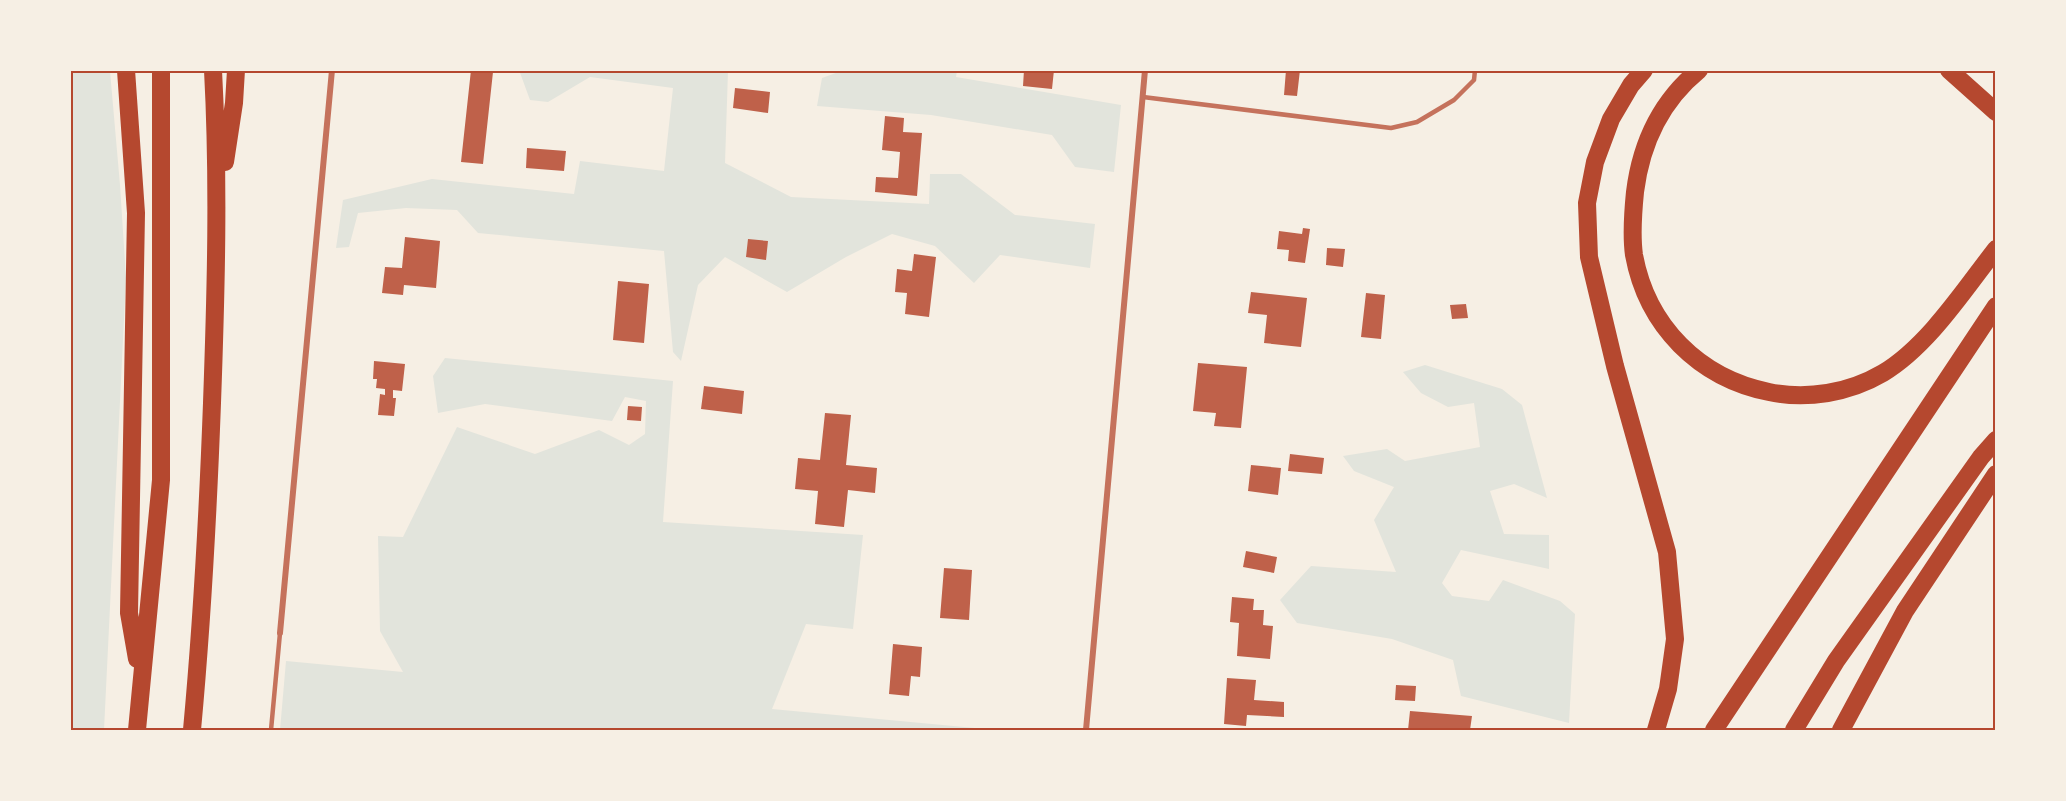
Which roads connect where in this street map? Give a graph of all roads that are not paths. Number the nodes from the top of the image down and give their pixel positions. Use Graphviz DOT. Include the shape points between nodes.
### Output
graph roads {
  1 [pos="126,70"];
  2 [pos="161,70"];
  3 [pos="213,70"];
  4 [pos="236,70"];
  5 [pos="332,70"];
  6 [pos="1145,70"];
  7 [pos="1475,70"];
  8 [pos="1644,70"];
  9 [pos="1699,70"];
  10 [pos="1949,70"];
  11 [pos="1143,97"];
  12 [pos="1995,112"];
  13 [pos="218,209"];
  14 [pos="1995,249"];
  15 [pos="1995,306"];
  16 [pos="1995,440"];
  17 [pos="1995,474"];
  18 [pos="280,633"];
  19 [pos="141,683"];
  20 [pos="137,730"];
  21 [pos="192,730"];
  22 [pos="271,730"];
  23 [pos="1086,730"];
  24 [pos="1656,730"];
  25 [pos="1714,730"];
  26 [pos="1794,730"];
  27 [pos="1841,730"];
  1 -- 19 [label="highway" via="136,213 129,613"];
  2 -- 19 [label="highway" via="161,480"];
  3 -- 13 [label="highway"];
  4 -- 13 [label="highway"];
  5 -- 18 [label="street"];
  6 -- 11 [label="street"];
  7 -- 11 [label="lane" via="1474,80 1454,100 1417,122 1391,128"];
  8 -- 24 [label="highway" via="1611,119 1595,162 1587,203 1589,256 1667,552 1675,639 1668,689"];
  9 -- 14 [label="highway" via="1672,95 1649,135 1638,171 1632,214 1634,253 1648,300 1687,352 1713,371 1745,387 1782,395 1813,395 1860,383 1883,373 1909,352 1955,302"];
  10 -- 12 [label="highway"];
  11 -- 23 [label="street"];
  13 -- 21 [label="highway" via="208,503"];
  15 -- 25 [label="highway"];
  16 -- 26 [label="highway" via="1836,662"];
  17 -- 27 [label="highway" via="1905,611"];
  18 -- 22 [label="lane"];
  19 -- 20 [label="highway"];
}
